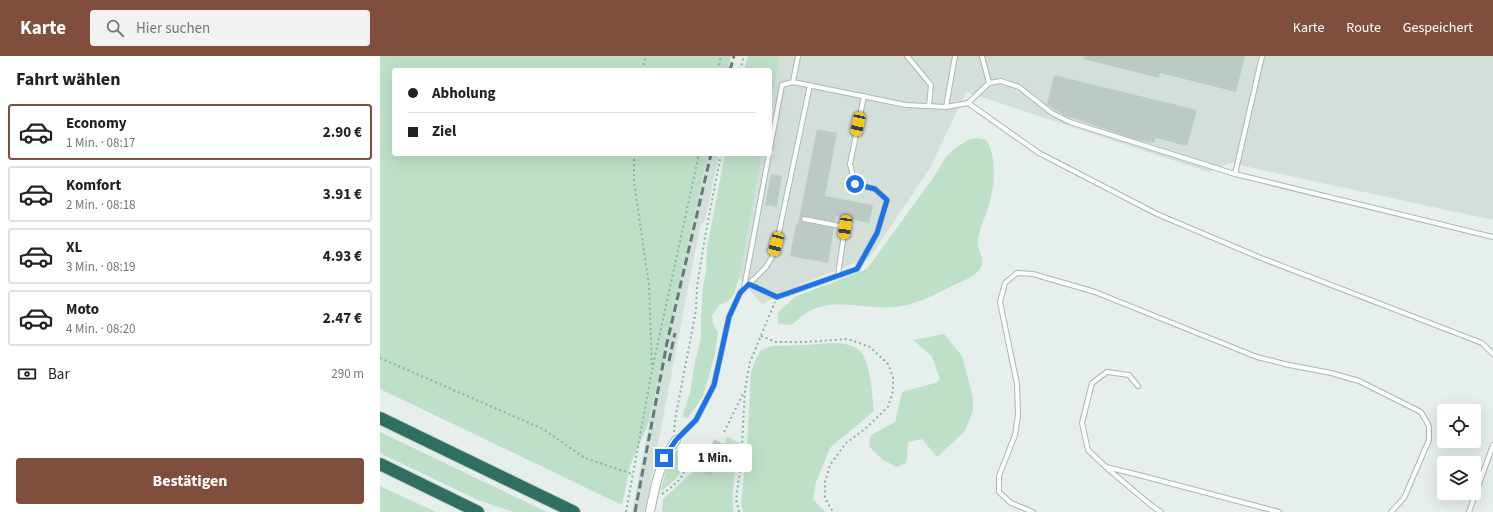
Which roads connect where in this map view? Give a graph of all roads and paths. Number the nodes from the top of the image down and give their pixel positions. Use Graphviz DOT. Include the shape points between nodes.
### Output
graph roads {
  1 [pos="646,56"];
  2 [pos="721,56"];
  3 [pos="744,56"];
  4 [pos="798,56"];
  5 [pos="907,56"];
  6 [pos="955,56"];
  7 [pos="982,56"];
  8 [pos="1262,56"];
  9 [pos="643,68"];
  10 [pos="718,68"];
  11 [pos="741,68"];
  12 [pos="793,82"];
  13 [pos="989,83"];
  14 [pos="810,85"];
  15 [pos="864,96"];
  16 [pos="968,103"];
  17 [pos="929,106"];
  18 [pos="946,107"];
  19 [pos="772,138"];
  20 [pos="634,156"];
  21 [pos="699,156"];
  22 [pos="721,156"];
  23 [pos="769,156"];
  24 [pos="1235,174"];
  25 [pos="804,219"];
  26 [pos="1493,238"];
  27 [pos="838,276"];
  28 [pos="749,284"];
  29 [pos="744,288"];
  30 [pos="777,297"];
  31 [pos="761,336"];
  32 [pos="1493,354"];
  33 [pos="380,358"];
  34 [pos="652,370"];
  35 [pos="1138,386"];
  36 [pos="745,390"];
  37 [pos="380,418"];
  38 [pos="724,432"];
  39 [pos="676,440"];
  40 [pos="1493,445"];
  41 [pos="380,464"];
  42 [pos="1106,467"];
  43 [pos="632,474"];
  44 [pos="661,496"];
  45 [pos="478,512"];
  46 [pos="574,512"];
  47 [pos="626,512"];
  48 [pos="650,512"];
  49 [pos="739,512"];
  50 [pos="833,512"];
  51 [pos="1034,512"];
  52 [pos="1161,512"];
  53 [pos="1280,512"];
  54 [pos="1391,512"];
  55 [pos="1469,512"];
  1 -- 9 [label="path"];
  2 -- 10 [label="path"];
  3 -- 11 [label="path"];
  4 -- 12 [label="lane"];
  5 -- 17 [label="lane" via="931,85"];
  6 -- 18 [label="lane"];
  7 -- 13 [label="lane"];
  8 -- 24 [label="lane"];
  12 -- 14 [label="lane"];
  12 -- 19 [label="lane" via="782,84"];
  13 -- 16 [label="lane"];
  13 -- 24 [label="lane" via="1001,81 1019,87 1052,113 1070,122"];
  14 -- 15 [label="lane"];
  14 -- 28 [label="lane" via="772,257"];
  15 -- 17 [label="lane" via="906,105"];
  15 -- 27 [label="lane" via="850,164 855,184 875,189 887,200 877,233 857,269"];
  16 -- 18 [label="lane"];
  16 -- 32 [label="lane" via="1039,153 1157,214 1261,258 1482,343"];
  17 -- 18 [label="lane"];
  20 -- 34 [label="path" via="634,182 649,285"];
  21 -- 34 [label="path"];
  22 -- 39 [label="path" via="675,420"];
  23 -- 29 [label="lane"];
  24 -- 26 [label="lane"];
  25 -- 27 [label="lane" via="845,227"];
  27 -- 30 [label="lane"];
  28 -- 29 [label="lane"];
  28 -- 30 [label="lane"];
  29 -- 39 [label="lane" via="729,317 714,385 696,420"];
  30 -- 31 [label="path"];
  31 -- 36 [label="path" via="750,362"];
  31 -- 50 [label="path" via="776,342 848,338 870,347 888,364 893,377 893,391 888,407 865,430 846,443 830,465 825,482 825,498"];
  33 -- 43 [label="path" via="543,429 585,458"];
  34 -- 43 [label="path"];
  35 -- 42 [label="lane" via="1129,375 1107,372 1092,383 1082,423 1088,450"];
  36 -- 38 [label="path"];
  36 -- 49 [label="path" via="741,463 736,499"];
  37 -- 46 [label="highway"];
  39 -- 44 [label="path" via="686,461 685,470 676,484"];
  39 -- 48 [label="street" via="664,458"];
  40 -- 55 [label="lane"];
  41 -- 45 [label="highway"];
  42 -- 52 [label="lane"];
  42 -- 53 [label="lane"];
  43 -- 47 [label="path"];
  51 -- 54 [label="lane" via="1011,503 999,492 1000,476 1015,435 1018,415 1018,384 1000,302 1005,283 1017,273 1033,274 1095,292 1257,357 1359,381 1421,412 1429,426 1428,440 1404,498"];
}
